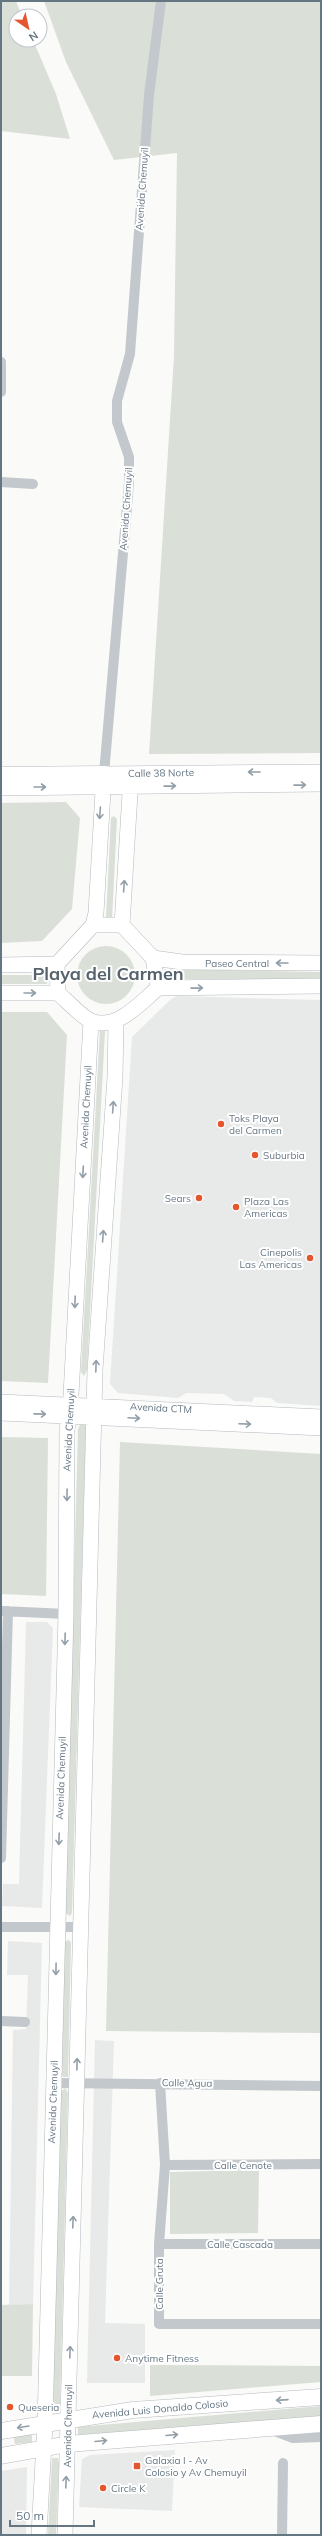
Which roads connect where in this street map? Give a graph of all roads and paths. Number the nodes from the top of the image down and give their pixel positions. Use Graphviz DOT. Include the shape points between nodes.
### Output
graph roads {
  1 [pos="161,1"];
  2 [pos="1,362"];
  3 [pos="1,392"];
  4 [pos="1,482"];
  5 [pos="33,484"];
  6 [pos="321,772"];
  7 [pos="1,774"];
  8 [pos="130,780"];
  9 [pos="103,781"];
  10 [pos="321,784"];
  11 [pos="1,788"];
  12 [pos="93,924"];
  13 [pos="122,925"];
  14 [pos="153,958"];
  15 [pos="321,963"];
  16 [pos="57,964"];
  17 [pos="1,965"];
  18 [pos="321,986"];
  19 [pos="158,988"];
  20 [pos="1,993"];
  21 [pos="58,993"];
  22 [pos="91,1021"];
  23 [pos="116,1022"];
  24 [pos="1,1402"];
  25 [pos="71,1409"];
  26 [pos="95,1411"];
  27 [pos="1,1413"];
  28 [pos="321,1418"];
  29 [pos="321,1428"];
  30 [pos="4,1611"];
  31 [pos="66,1614"];
  32 [pos="1,1858"];
  33 [pos="1,1927"];
  34 [pos="82,1927"];
  35 [pos="57,1928"];
  36 [pos="1,2021"];
  37 [pos="25,2022"];
  38 [pos="53,2083"];
  39 [pos="77,2083"];
  40 [pos="160,2083"];
  41 [pos="321,2086"];
  42 [pos="321,2164"];
  43 [pos="164,2165"];
  44 [pos="160,2244"];
  45 [pos="321,2244"];
  46 [pos="321,2324"];
  47 [pos="321,2397"];
  48 [pos="68,2418"];
  49 [pos="45,2424"];
  50 [pos="321,2424"];
  51 [pos="265,2428"];
  52 [pos="1,2431"];
  53 [pos="1,2436"];
  54 [pos="321,2437"];
  55 [pos="68,2444"];
  56 [pos="42,2448"];
  57 [pos="3,2456"];
  58 [pos="283,2463"];
  59 [pos="40,2535"];
  60 [pos="65,2535"];
  61 [pos="282,2535"];
  1 -- 9 [label="street, Avenida Chemuyil" via="149,95 130,354 117,401 117,422 129,457"];
  2 -- 3 [label="street"];
  4 -- 5 [label="street"];
  6 -- 8 [label="main road, Calle 38 Norte, one-way"];
  7 -- 9 [label="main road, Calle 38 Norte"];
  8 -- 9 [label="main road, Calle 38 Norte"];
  8 -- 10 [label="main road, Calle 38 Norte, one-way"];
  13 -- 8 [label="main road, one-way"];
  11 -- 9 [label="main road, Calle 38 Norte, one-way"];
  9 -- 12 [label="main road, Avenida Chemuyil, one-way" via="96,913"];
  12 -- 13 [label="main road"];
  12 -- 16 [label="main road"];
  13 -- 14 [label="main road"];
  15 -- 14 [label="main road, Paseo Central, one-way" via="182,962"];
  14 -- 19 [label="main road"];
  16 -- 17 [label="main road"];
  16 -- 21 [label="main road"];
  19 -- 18 [label="main road, one-way"];
  19 -- 23 [label="main road"];
  20 -- 21 [label="main road, one-way"];
  21 -- 22 [label="main road"];
  22 -- 23 [label="main road"];
  22 -- 25 [label="main road, Avenida Chemuyil, one-way"];
  26 -- 23 [label="main road, Avenida Chemuyil, one-way" via="102,1242 115,1076"];
  24 -- 25 [label="main road, Avenida CTM"];
  25 -- 26 [label="main road, Avenida CTM"];
  27 -- 25 [label="main road, Avenida CTM, one-way"];
  25 -- 31 [label="main road, Avenida Chemuyil, one-way" via="67,1429"];
  26 -- 28 [label="main road, Avenida CTM"];
  26 -- 29 [label="main road, Avenida CTM, one-way"];
  26 -- 34 [label="main road, Avenida Chemuyil"];
  30 -- 31 [label="street"];
  30 -- 32 [label="street"];
  31 -- 35 [label="main road, Avenida Chemuyil, one-way"];
  33 -- 35 [label="street"];
  34 -- 35 [label="street"];
  39 -- 34 [label="main road, Avenida Chemuyil, one-way"];
  35 -- 38 [label="main road, Avenida Chemuyil, one-way"];
  36 -- 37 [label="street"];
  38 -- 39 [label="street, Calle Agua"];
  38 -- 49 [label="main road, Avenida Chemuyil"];
  39 -- 40 [label="street, Calle Agua"];
  48 -- 39 [label="main road, Avenida Chemuyil, one-way"];
  40 -- 41 [label="street, Calle Agua"];
  40 -- 43 [label="street, Calle Gruta"];
  42 -- 43 [label="street, Calle Cenote"];
  43 -- 44 [label="street, Calle Gruta"];
  44 -- 45 [label="street, Calle Cascada"];
  44 -- 46 [label="street, Calle Gruta" via="159,2324"];
  47 -- 48 [label="main road, Avenida Luis Donaldo Colosio, one-way" via="133,2410"];
  48 -- 49 [label="main road, Avenida Luis Donaldo Colosio"];
  48 -- 55 [label="main road, Avenida Chemuyil"];
  49 -- 52 [label="main road, Avenida Luis Donaldo Colosio, one-way"];
  49 -- 56 [label="main road, Avenida Chemuyil"];
  50 -- 51 [label="main road"];
  51 -- 54 [label="street" via="293,2438"];
  55 -- 51 [label="main road, one-way"];
  53 -- 57 [label="main road"];
  55 -- 56 [label="main road"];
  60 -- 55 [label="main road, Avenida Chemuyil, one-way"];
  56 -- 57 [label="main road"];
  56 -- 59 [label="main road, Avenida Chemuyil"];
  58 -- 61 [label="street"];
}
